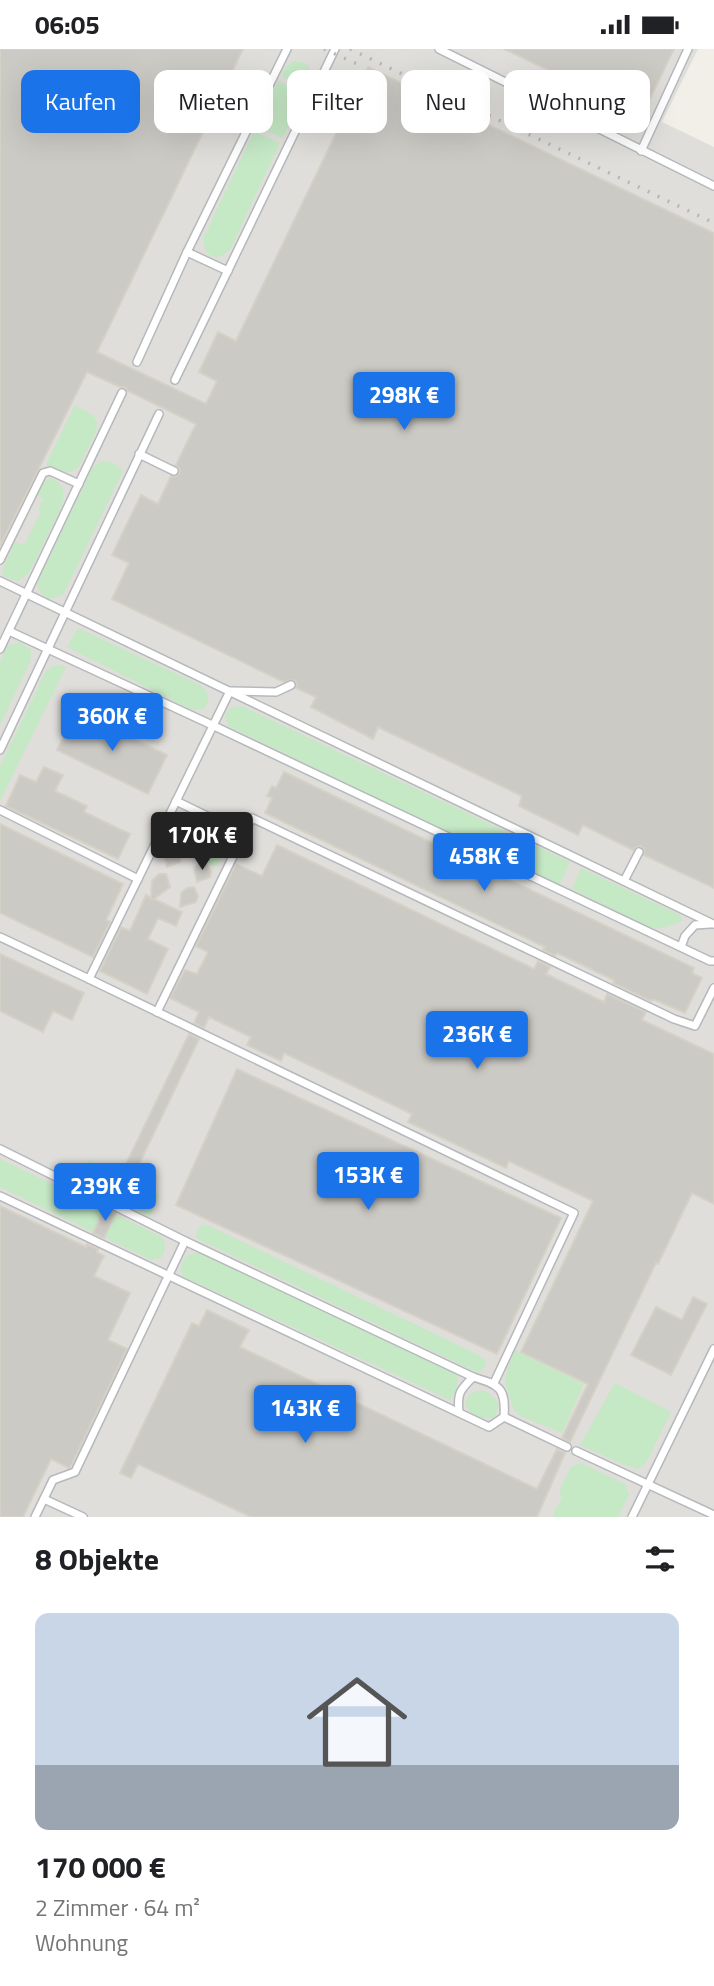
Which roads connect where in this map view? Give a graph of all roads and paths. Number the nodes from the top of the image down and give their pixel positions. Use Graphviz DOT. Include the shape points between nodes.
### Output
graph roads {
  1 [pos="287,49"];
  2 [pos="335,49"];
  3 [pos="439,49"];
  4 [pos="688,49"];
  5 [pos="454,52"];
  6 [pos="641,151"];
  7 [pos="714,186"];
  8 [pos="187,253"];
  9 [pos="228,271"];
  10 [pos="136,362"];
  11 [pos="175,380"];
  12 [pos="122,393"];
  13 [pos="159,414"];
  14 [pos="139,454"];
  15 [pos="174,471"];
  16 [pos="79,484"];
  17 [pos="0,559"];
  18 [pos="0,581"];
  19 [pos="26,594"];
  20 [pos="65,613"];
  21 [pos="9,631"];
  22 [pos="0,649"];
  23 [pos="47,649"];
  24 [pos="291,685"];
  25 [pos="230,691"];
  26 [pos="212,725"];
  27 [pos="0,750"];
  28 [pos="176,801"];
  29 [pos="0,810"];
  30 [pos="244,834"];
  31 [pos="639,852"];
  32 [pos="138,880"];
  33 [pos="624,881"];
  34 [pos="714,925"];
  35 [pos="0,937"];
  36 [pos="681,947"];
  37 [pos="714,961"];
  38 [pos="89,979"];
  39 [pos="714,988"];
  40 [pos="157,1011"];
  41 [pos="0,1149"];
  42 [pos="0,1196"];
  43 [pos="185,1241"];
  44 [pos="168,1276"];
  45 [pos="714,1349"];
  46 [pos="473,1377"];
  47 [pos="494,1383"];
  48 [pos="459,1412"];
  49 [pos="504,1417"];
  50 [pos="567,1447"];
  51 [pos="576,1451"];
  52 [pos="648,1485"];
  53 [pos="44,1499"];
  54 [pos="714,1515"];
  55 [pos="35,1517"];
  56 [pos="83,1517"];
  57 [pos="632,1517"];
  1 -- 8 [label="lane"];
  2 -- 9 [label="lane"];
  3 -- 5 [label="lane"];
  4 -- 6 [label="lane"];
  5 -- 6 [label="lane"];
  6 -- 7 [label="lane"];
  8 -- 9 [label="lane"];
  8 -- 10 [label="lane"];
  9 -- 11 [label="lane"];
  12 -- 16 [label="lane"];
  13 -- 14 [label="lane"];
  14 -- 15 [label="lane"];
  14 -- 20 [label="lane"];
  16 -- 17 [label="lane" via="50,471 43,473"];
  16 -- 19 [label="lane"];
  18 -- 19 [label="lane"];
  19 -- 20 [label="lane"];
  19 -- 21 [label="lane"];
  20 -- 23 [label="lane"];
  20 -- 25 [label="lane"];
  21 -- 22 [label="lane"];
  21 -- 23 [label="lane"];
  23 -- 26 [label="lane"];
  23 -- 27 [label="lane"];
  24 -- 25 [label="lane" via="276,692"];
  25 -- 26 [label="lane"];
  25 -- 33 [label="lane"];
  26 -- 28 [label="lane"];
  26 -- 36 [label="lane"];
  28 -- 30 [label="lane"];
  28 -- 32 [label="lane"];
  29 -- 32 [label="lane"];
  30 -- 39 [label="lane" via="252,818 695,1026"];
  30 -- 40 [label="lane"];
  31 -- 33 [label="lane"];
  32 -- 38 [label="lane"];
  33 -- 34 [label="lane"];
  34 -- 36 [label="lane" via="695,925"];
  35 -- 38 [label="lane"];
  36 -- 37 [label="lane"];
  38 -- 40 [label="lane"];
  40 -- 47 [label="lane" via="574,1213"];
  41 -- 43 [label="lane"];
  42 -- 44 [label="lane"];
  43 -- 44 [label="lane"];
  43 -- 46 [label="lane"];
  44 -- 48 [label="lane"];
  44 -- 53 [label="lane" via="75,1472 53,1480"];
  45 -- 52 [label="lane"];
  46 -- 47 [label="lane"];
  46 -- 48 [label="lane" via="457,1397"];
  47 -- 49 [label="lane" via="505,1398"];
  48 -- 49 [label="lane" via="489,1427"];
  49 -- 50 [label="lane"];
  51 -- 52 [label="lane"];
  52 -- 54 [label="lane"];
  52 -- 57 [label="lane"];
  53 -- 55 [label="lane"];
  53 -- 56 [label="lane"];
}
